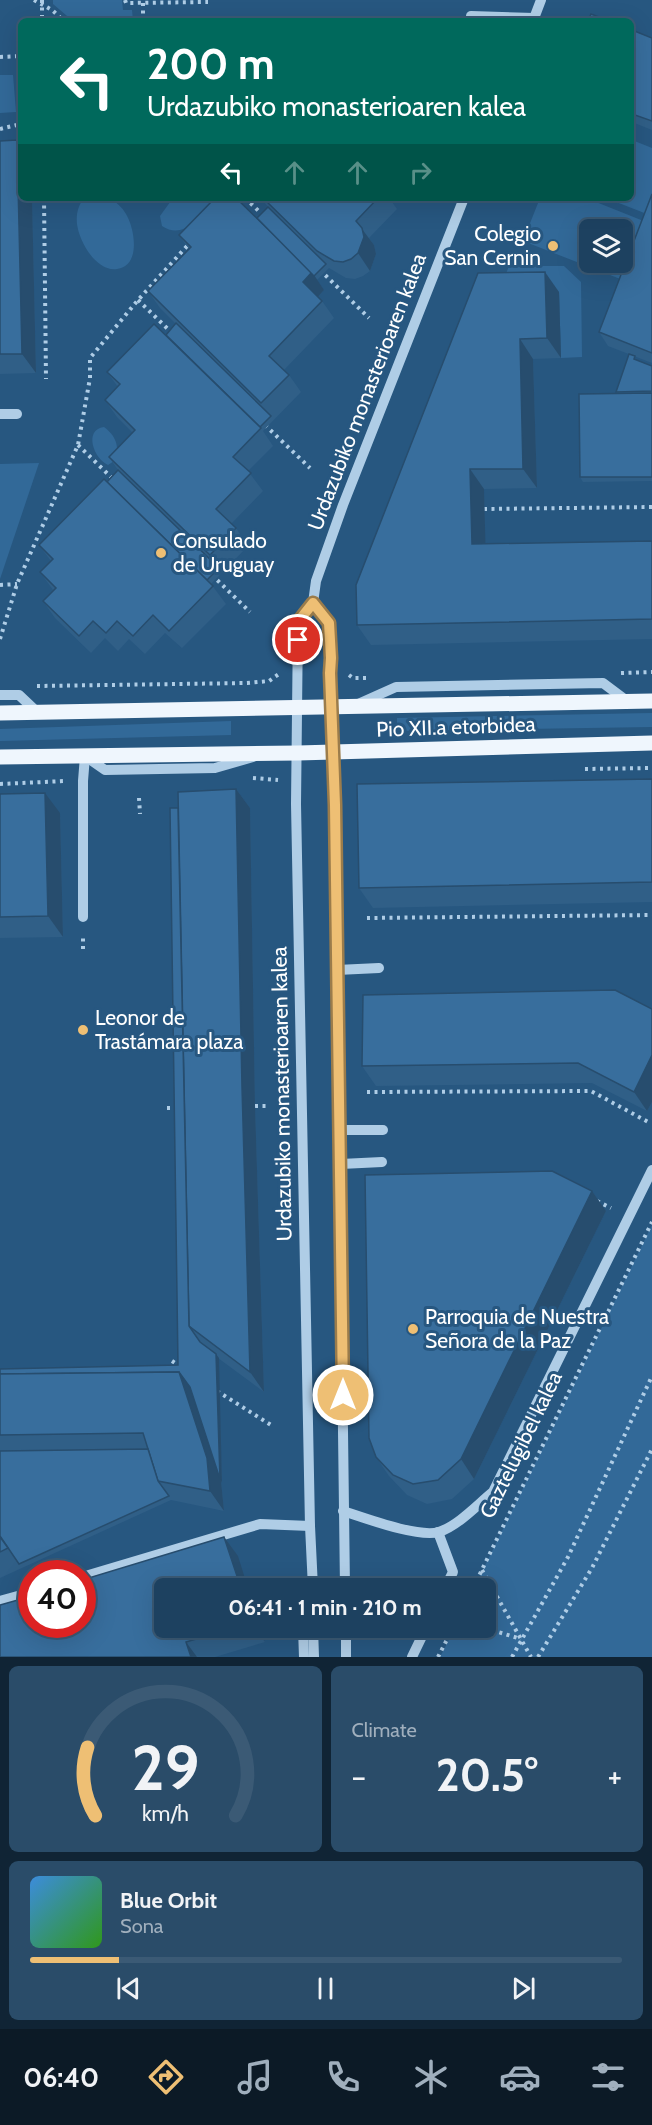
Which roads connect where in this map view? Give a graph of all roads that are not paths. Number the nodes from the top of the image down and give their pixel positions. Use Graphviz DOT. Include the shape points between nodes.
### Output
graph roads {
  1 [pos="541,0"];
  2 [pos="471,16"];
  3 [pos="502,18"];
  4 [pos="534,18"];
  5 [pos="463,201"];
  6 [pos="0,414"];
  7 [pos="17,414"];
  8 [pos="313,603"];
  9 [pos="0,695"];
  10 [pos="652,700"];
  11 [pos="331,706"];
  12 [pos="297,707"];
  13 [pos="37,712"];
  14 [pos="0,713"];
  15 [pos="652,743"];
  16 [pos="332,752"];
  17 [pos="298,753"];
  18 [pos="85,756"];
  19 [pos="0,757"];
  20 [pos="83,917"];
  21 [pos="379,968"];
  22 [pos="338,970"];
  23 [pos="340,1130"];
  24 [pos="382,1130"];
  25 [pos="382,1162"];
  26 [pos="341,1164"];
  27 [pos="652,1170"];
  28 [pos="343,1511"];
  29 [pos="310,1526"];
  30 [pos="438,1532"];
  31 [pos="96,1573"];
  32 [pos="313,1578"];
  33 [pos="345,1578"];
  34 [pos="450,1578"];
  35 [pos="18,1596"];
  36 [pos="0,1601"];
  37 [pos="303,1638"];
  38 [pos="313,1638"];
  39 [pos="346,1638"];
  40 [pos="421,1638"];
  41 [pos="304,1657"];
  42 [pos="314,1657"];
  43 [pos="346,1657"];
  44 [pos="412,1657"];
  1 -- 4 [label="street"];
  2 -- 3 [label="street"];
  5 -- 8 [label="street, Urdazubiko monasterioaren kalea" via="343,505 316,581"];
  6 -- 7 [label="street"];
  8 -- 11 [label="street" via="329,623"];
  8 -- 12 [label="street, Urdazubiko monasterioaren kalea" via="298,622"];
  9 -- 13 [label="street" via="19,695"];
  10 -- 11 [label="main road, Pio XII.a etorbidea"];
  11 -- 12 [label="main road, Pio XII.a etorbidea"];
  11 -- 16 [label="street"];
  12 -- 13 [label="main road, Pio XII.a etorbidea"];
  12 -- 17 [label="street, Urdazubiko monasterioaren kalea"];
  13 -- 14 [label="main road, Pio XII.a etorbidea"];
  15 -- 16 [label="main road, Pio XII.a etorbidea"];
  16 -- 17 [label="main road, Pio XII.a etorbidea"];
  16 -- 22 [label="street"];
  17 -- 18 [label="main road, Pio XII.a etorbidea"];
  17 -- 29 [label="street, Urdazubiko monasterioaren kalea"];
  18 -- 19 [label="main road, Pio XII.a etorbidea"];
  18 -- 20 [label="street"];
  21 -- 22 [label="street"];
  22 -- 23 [label="street"];
  23 -- 24 [label="street"];
  23 -- 26 [label="street"];
  25 -- 26 [label="street"];
  26 -- 28 [label="street"];
  27 -- 30 [label="street, Gaztelugibel kalea" via="492,1492"];
  28 -- 30 [label="street" via="423,1533"];
  28 -- 33 [label="street"];
  29 -- 31 [label="street" via="260,1524"];
  29 -- 32 [label="street, Urdazubiko monasterioaren kalea"];
  30 -- 34 [label="street" via="453,1572"];
  35 -- 36 [label="street"];
  37 -- 41 [label="street"];
  38 -- 42 [label="street"];
  39 -- 43 [label="street"];
  40 -- 44 [label="street"];
}
